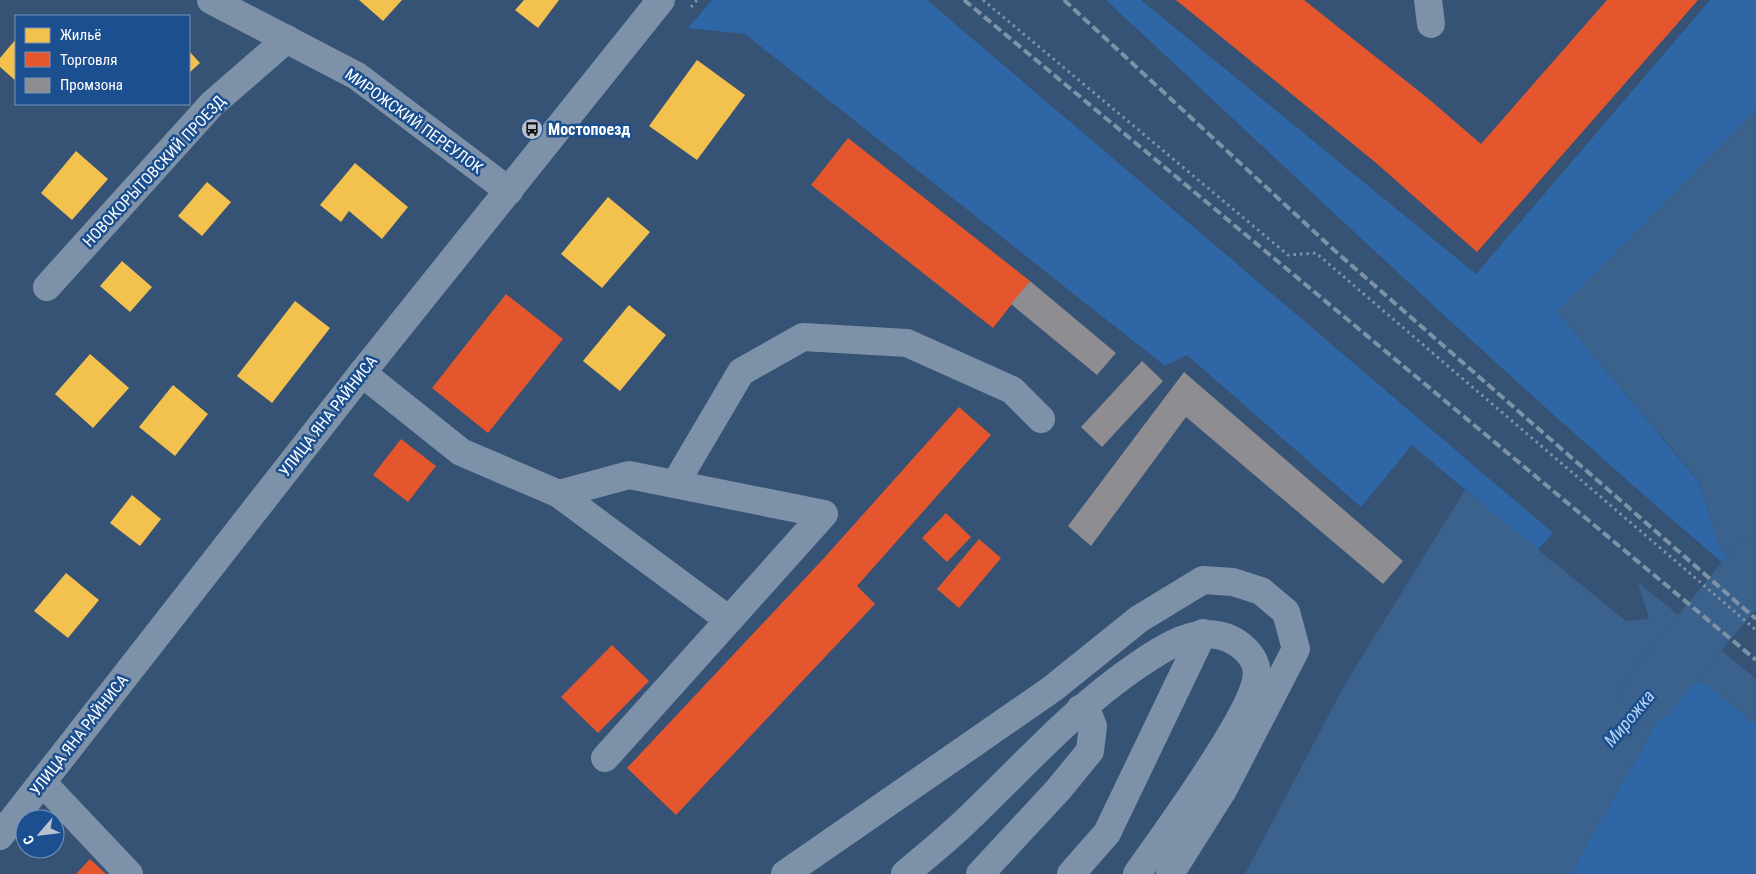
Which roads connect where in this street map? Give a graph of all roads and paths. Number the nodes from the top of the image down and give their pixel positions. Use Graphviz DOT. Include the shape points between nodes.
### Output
graph roads {
  1 [pos="211,0"];
  2 [pos="661,0"];
  3 [pos="984,0"];
  4 [pos="287,39"];
  5 [pos="509,191"];
  6 [pos="47,288"];
  7 [pos="362,373"];
  8 [pos="1041,419"];
  9 [pos="675,484"];
  10 [pos="558,494"];
  11 [pos="729,620"];
  12 [pos="1756,630"];
  13 [pos="1203,633"];
  14 [pos="1080,709"];
  15 [pos="605,758"];
  16 [pos="42,782"];
  17 [pos="0,836"];
  18 [pos="129,874"];
  19 [pos="785,874"];
  20 [pos="905,874"];
  21 [pos="980,874"];
  22 [pos="1071,874"];
  23 [pos="1137,874"];
  24 [pos="1170,874"];
  1 -- 4 [label="street, МИРОЖСКИЙ ПЕРЕУЛОК"];
  2 -- 5 [label="street, УЛИЦА ЯНА РАЙНИСА"];
  3 -- 12 [label="path" via="1288,255 1316,253"];
  4 -- 5 [label="street, МИРОЖСКИЙ ПЕРЕУЛОК" via="357,76"];
  4 -- 6 [label="street, НОВОКОРЫТОВСКИЙ ПРОЕЗД" via="212,104"];
  5 -- 7 [label="street, УЛИЦА ЯНА РАЙНИСА"];
  7 -- 10 [label="street" via="461,452"];
  7 -- 16 [label="street, УЛИЦА ЯНА РАЙНИСА"];
  8 -- 9 [label="street" via="1012,390 907,343 803,337 741,372"];
  9 -- 10 [label="street" via="629,474"];
  9 -- 11 [label="street" via="824,514"];
  10 -- 11 [label="street"];
  11 -- 15 [label="street"];
  13 -- 14 [label="street" via="1172,644 1139,664"];
  13 -- 22 [label="street" via="1106,833"];
  13 -- 23 [label="street" via="1228,638 1248,651 1257,668 1250,701 1229,740"];
  14 -- 20 [label="street" via="964,824"];
  14 -- 21 [label="street" via="1089,716 1093,726 1090,751"];
  16 -- 17 [label="street, УЛИЦА ЯНА РАЙНИСА"];
  16 -- 18 [label="street"];
  19 -- 24 [label="street" via="1052,689 1139,620 1203,580 1233,582 1261,591 1286,612 1296,648 1223,790"];
}
